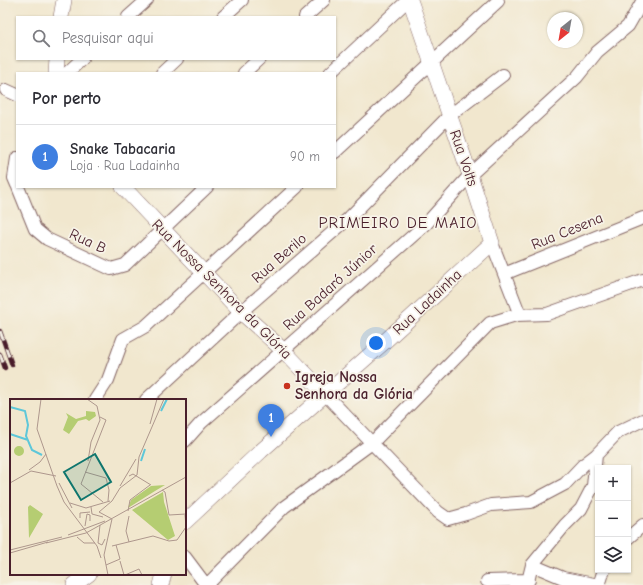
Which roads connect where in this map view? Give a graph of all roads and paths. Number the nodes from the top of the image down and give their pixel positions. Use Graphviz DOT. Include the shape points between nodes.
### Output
graph roads {
  1 [pos="64,0"];
  2 [pos="147,0"];
  3 [pos="242,0"];
  4 [pos="324,0"];
  5 [pos="409,0"];
  6 [pos="643,0"];
  7 [pos="498,1"];
  8 [pos="61,16"];
  9 [pos="129,16"];
  10 [pos="224,16"];
  11 [pos="306,16"];
  12 [pos="57,60"];
  13 [pos="81,60"];
  14 [pos="176,60"];
  15 [pos="258,60"];
  16 [pos="431,64"];
  17 [pos="56,72"];
  18 [pos="68,72"];
  19 [pos="163,72"];
  20 [pos="245,72"];
  21 [pos="331,72"];
  22 [pos="503,76"];
  23 [pos="449,116"];
  24 [pos="336,151"];
  25 [pos="16,165"];
  26 [pos="470,175"];
  27 [pos="16,183"];
  28 [pos="18,188"];
  29 [pos="124,188"];
  30 [pos="206,188"];
  31 [pos="296,188"];
  32 [pos="643,218"];
  33 [pos="162,229"];
  34 [pos="492,243"];
  35 [pos="203,272"];
  36 [pos="504,274"];
  37 [pos="643,280"];
  38 [pos="241,312"];
  39 [pos="520,315"];
  40 [pos="284,351"];
  41 [pos="325,394"];
  42 [pos="96,399"];
  43 [pos="147,399"];
  44 [pos="643,420"];
  45 [pos="186,440"];
  46 [pos="372,443"];
  47 [pos="596,455"];
  48 [pos="186,521"];
  49 [pos="643,525"];
  50 [pos="629,537"];
  51 [pos="186,558"];
  52 [pos="532,565"];
  53 [pos="603,573"];
  54 [pos="164,575"];
  55 [pos="487,581"];
  56 [pos="528,582"];
  57 [pos="599,584"];
  58 [pos="161,585"];
  59 [pos="207,585"];
  1 -- 8 [label="street"];
  2 -- 9 [label="street"];
  3 -- 10 [label="street"];
  4 -- 11 [label="street"];
  5 -- 16 [label="street, Rua Volts"];
  5 -- 21 [label="street"];
  6 -- 26 [label="street, Rua Badaró Júnior" via="628,26 597,52 577,77"];
  7 -- 16 [label="street"];
  12 -- 17 [label="street"];
  13 -- 18 [label="street"];
  14 -- 19 [label="street"];
  15 -- 20 [label="street"];
  16 -- 23 [label="street, Rua Volts"];
  16 -- 24 [label="street"];
  22 -- 23 [label="street, Rua Berilo"];
  23 -- 26 [label="street, Rua Volts"];
  23 -- 38 [label="street, Rua Berilo" via="349,218"];
  25 -- 27 [label="street, Rua B"];
  26 -- 34 [label="street, Rua Volts"];
  26 -- 40 [label="street, Rua Badaró Júnior" via="426,224"];
  28 -- 33 [label="street, Rua B" via="35,229 47,239 111,269 126,265"];
  29 -- 33 [label="street, Rua Nossa Senhora da Glória"];
  30 -- 33 [label="street, Rua B"];
  31 -- 35 [label="street"];
  32 -- 36 [label="street, Rua Cesena"];
  33 -- 35 [label="street, Rua Nossa Senhora da Glória"];
  34 -- 36 [label="street, Rua Volts"];
  34 -- 41 [label="street, Rua Ladainha"];
  35 -- 38 [label="street, Rua Nossa Senhora da Glória"];
  35 -- 42 [label="street" via="146,326 122,339 108,380"];
  36 -- 39 [label="street, Rua Volts"];
  37 -- 39 [label="street" via="548,314"];
  38 -- 40 [label="street, Rua Nossa Senhora da Glória"];
  38 -- 43 [label="street, Rua Berilo"];
  39 -- 46 [label="street" via="490,323"];
  40 -- 41 [label="street, Rua Nossa Senhora da Glória"];
  40 -- 45 [label="street, Rua Badaró Júnior"];
  41 -- 46 [label="street, Rua Nossa Senhora da Glória"];
  41 -- 48 [label="street, Rua Ladainha"];
  44 -- 47 [label="street" via="618,432"];
  46 -- 47 [label="street, Rua Nossa Senhora da Glória" via="438,512 448,519 492,504 531,502 565,484"];
  46 -- 59 [label="street" via="284,507"];
  47 -- 52 [label="street" via="593,486 581,509"];
  49 -- 50 [label="street"];
  51 -- 59 [label="street"];
  52 -- 56 [label="street"];
  52 -- 57 [label="street" via="563,578"];
  53 -- 57 [label="street"];
  54 -- 58 [label="street"];
  55 -- 56 [label="street"];
}
